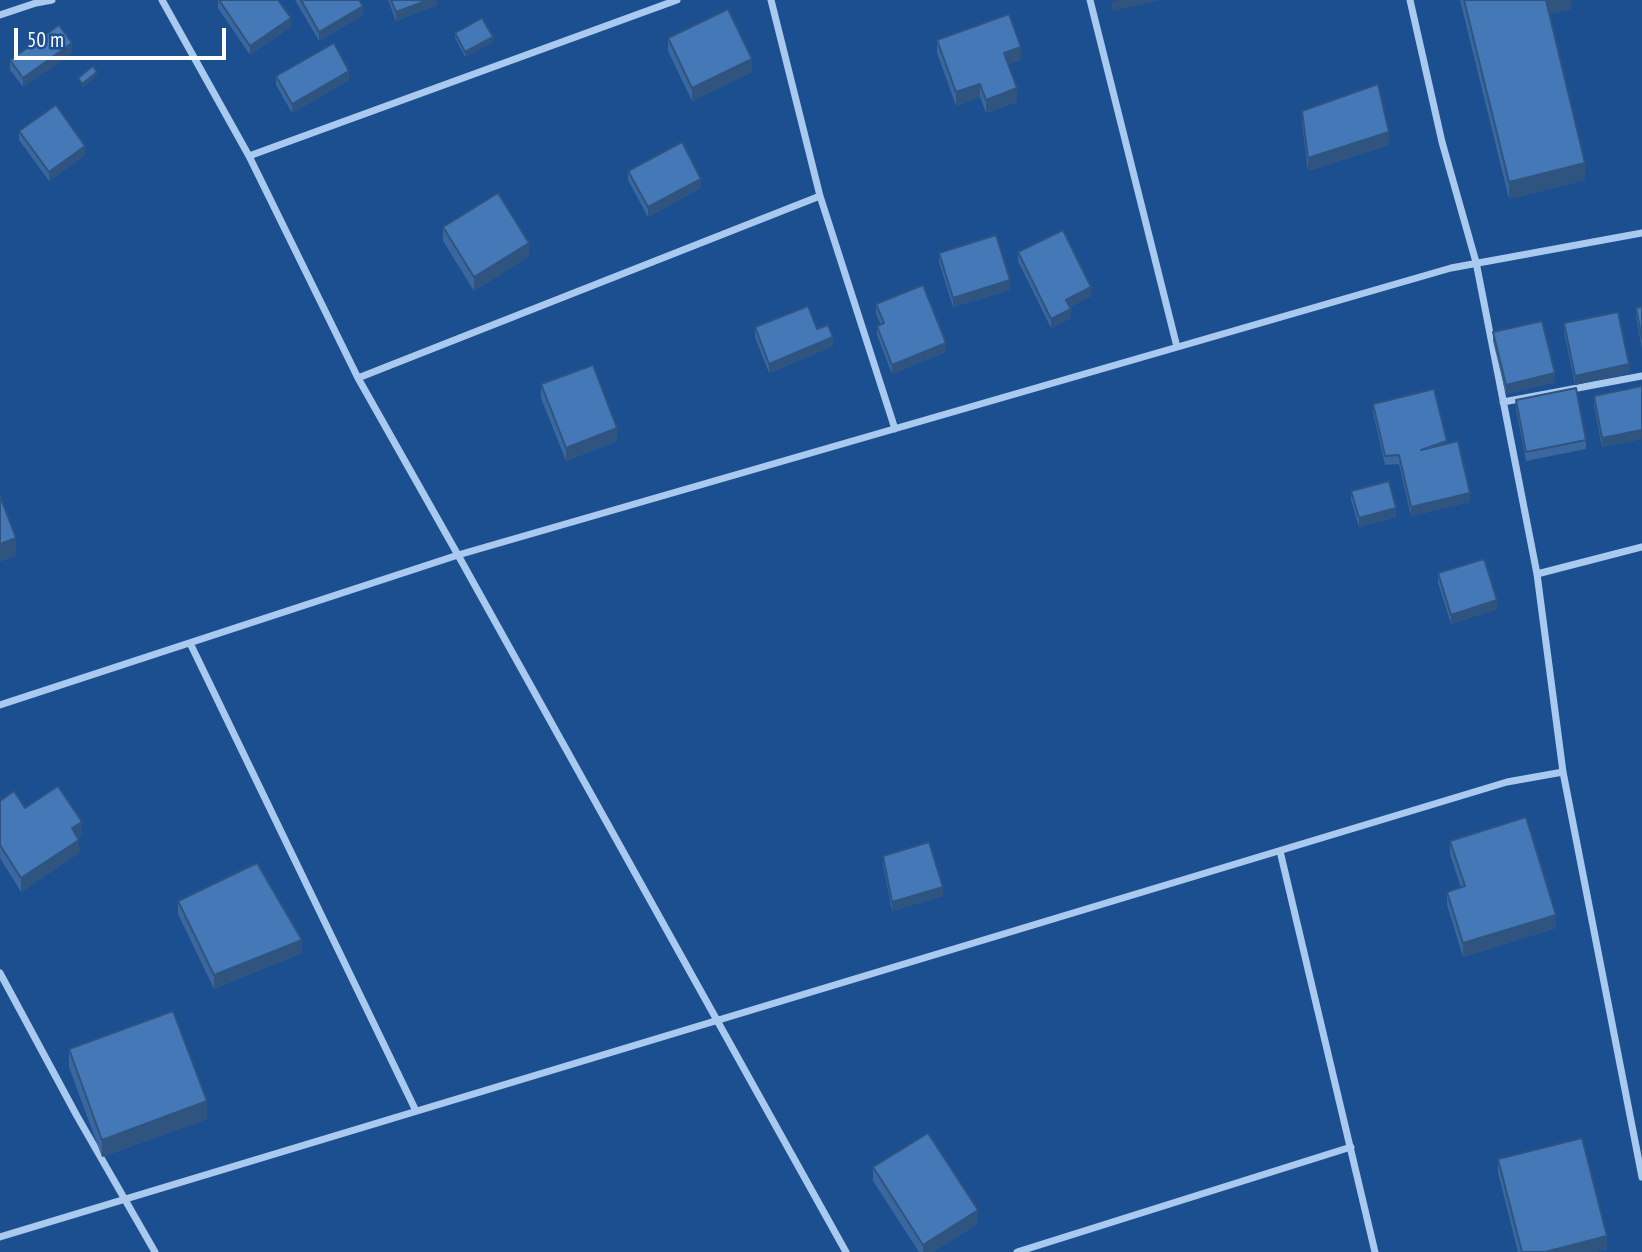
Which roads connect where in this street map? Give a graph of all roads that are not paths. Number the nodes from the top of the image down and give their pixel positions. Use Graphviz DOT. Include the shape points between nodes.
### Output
graph roads {
  1 [pos="52,0"];
  2 [pos="162,0"];
  3 [pos="677,0"];
  4 [pos="771,0"];
  5 [pos="1090,0"];
  6 [pos="1410,0"];
  7 [pos="0,15"];
  8 [pos="249,156"];
  9 [pos="820,196"];
  10 [pos="1642,233"];
  11 [pos="1476,262"];
  12 [pos="1177,347"];
  13 [pos="1642,376"];
  14 [pos="358,378"];
  15 [pos="1503,402"];
  16 [pos="895,429"];
  17 [pos="1642,547"];
  18 [pos="458,555"];
  19 [pos="1537,574"];
  20 [pos="190,643"];
  21 [pos="0,705"];
  22 [pos="1563,772"];
  23 [pos="1280,851"];
  24 [pos="1,976"];
  25 [pos="716,1021"];
  26 [pos="416,1111"];
  27 [pos="1350,1147"];
  28 [pos="1642,1177"];
  29 [pos="125,1200"];
  30 [pos="0,1237"];
  31 [pos="155,1252"];
  32 [pos="846,1252"];
  33 [pos="1017,1252"];
  34 [pos="1376,1252"];
  1 -- 7 [label="street"];
  2 -- 8 [label="street"];
  3 -- 8 [label="street"];
  4 -- 9 [label="street"];
  5 -- 12 [label="street"];
  6 -- 11 [label="street" via="1442,142"];
  8 -- 14 [label="street"];
  9 -- 14 [label="street"];
  9 -- 16 [label="street"];
  10 -- 11 [label="street"];
  11 -- 12 [label="street"];
  11 -- 15 [label="street"];
  12 -- 16 [label="street"];
  13 -- 15 [label="street"];
  14 -- 18 [label="street"];
  15 -- 19 [label="street"];
  16 -- 18 [label="street"];
  17 -- 19 [label="street"];
  18 -- 20 [label="street"];
  18 -- 25 [label="street"];
  19 -- 22 [label="street"];
  20 -- 21 [label="street"];
  20 -- 26 [label="street"];
  22 -- 23 [label="street" via="1507,782"];
  22 -- 28 [label="street"];
  23 -- 25 [label="street"];
  23 -- 27 [label="street"];
  24 -- 29 [label="street"];
  25 -- 26 [label="street"];
  25 -- 32 [label="street"];
  26 -- 29 [label="street"];
  27 -- 33 [label="street"];
  27 -- 34 [label="street"];
  29 -- 30 [label="street"];
  29 -- 31 [label="street"];
}
